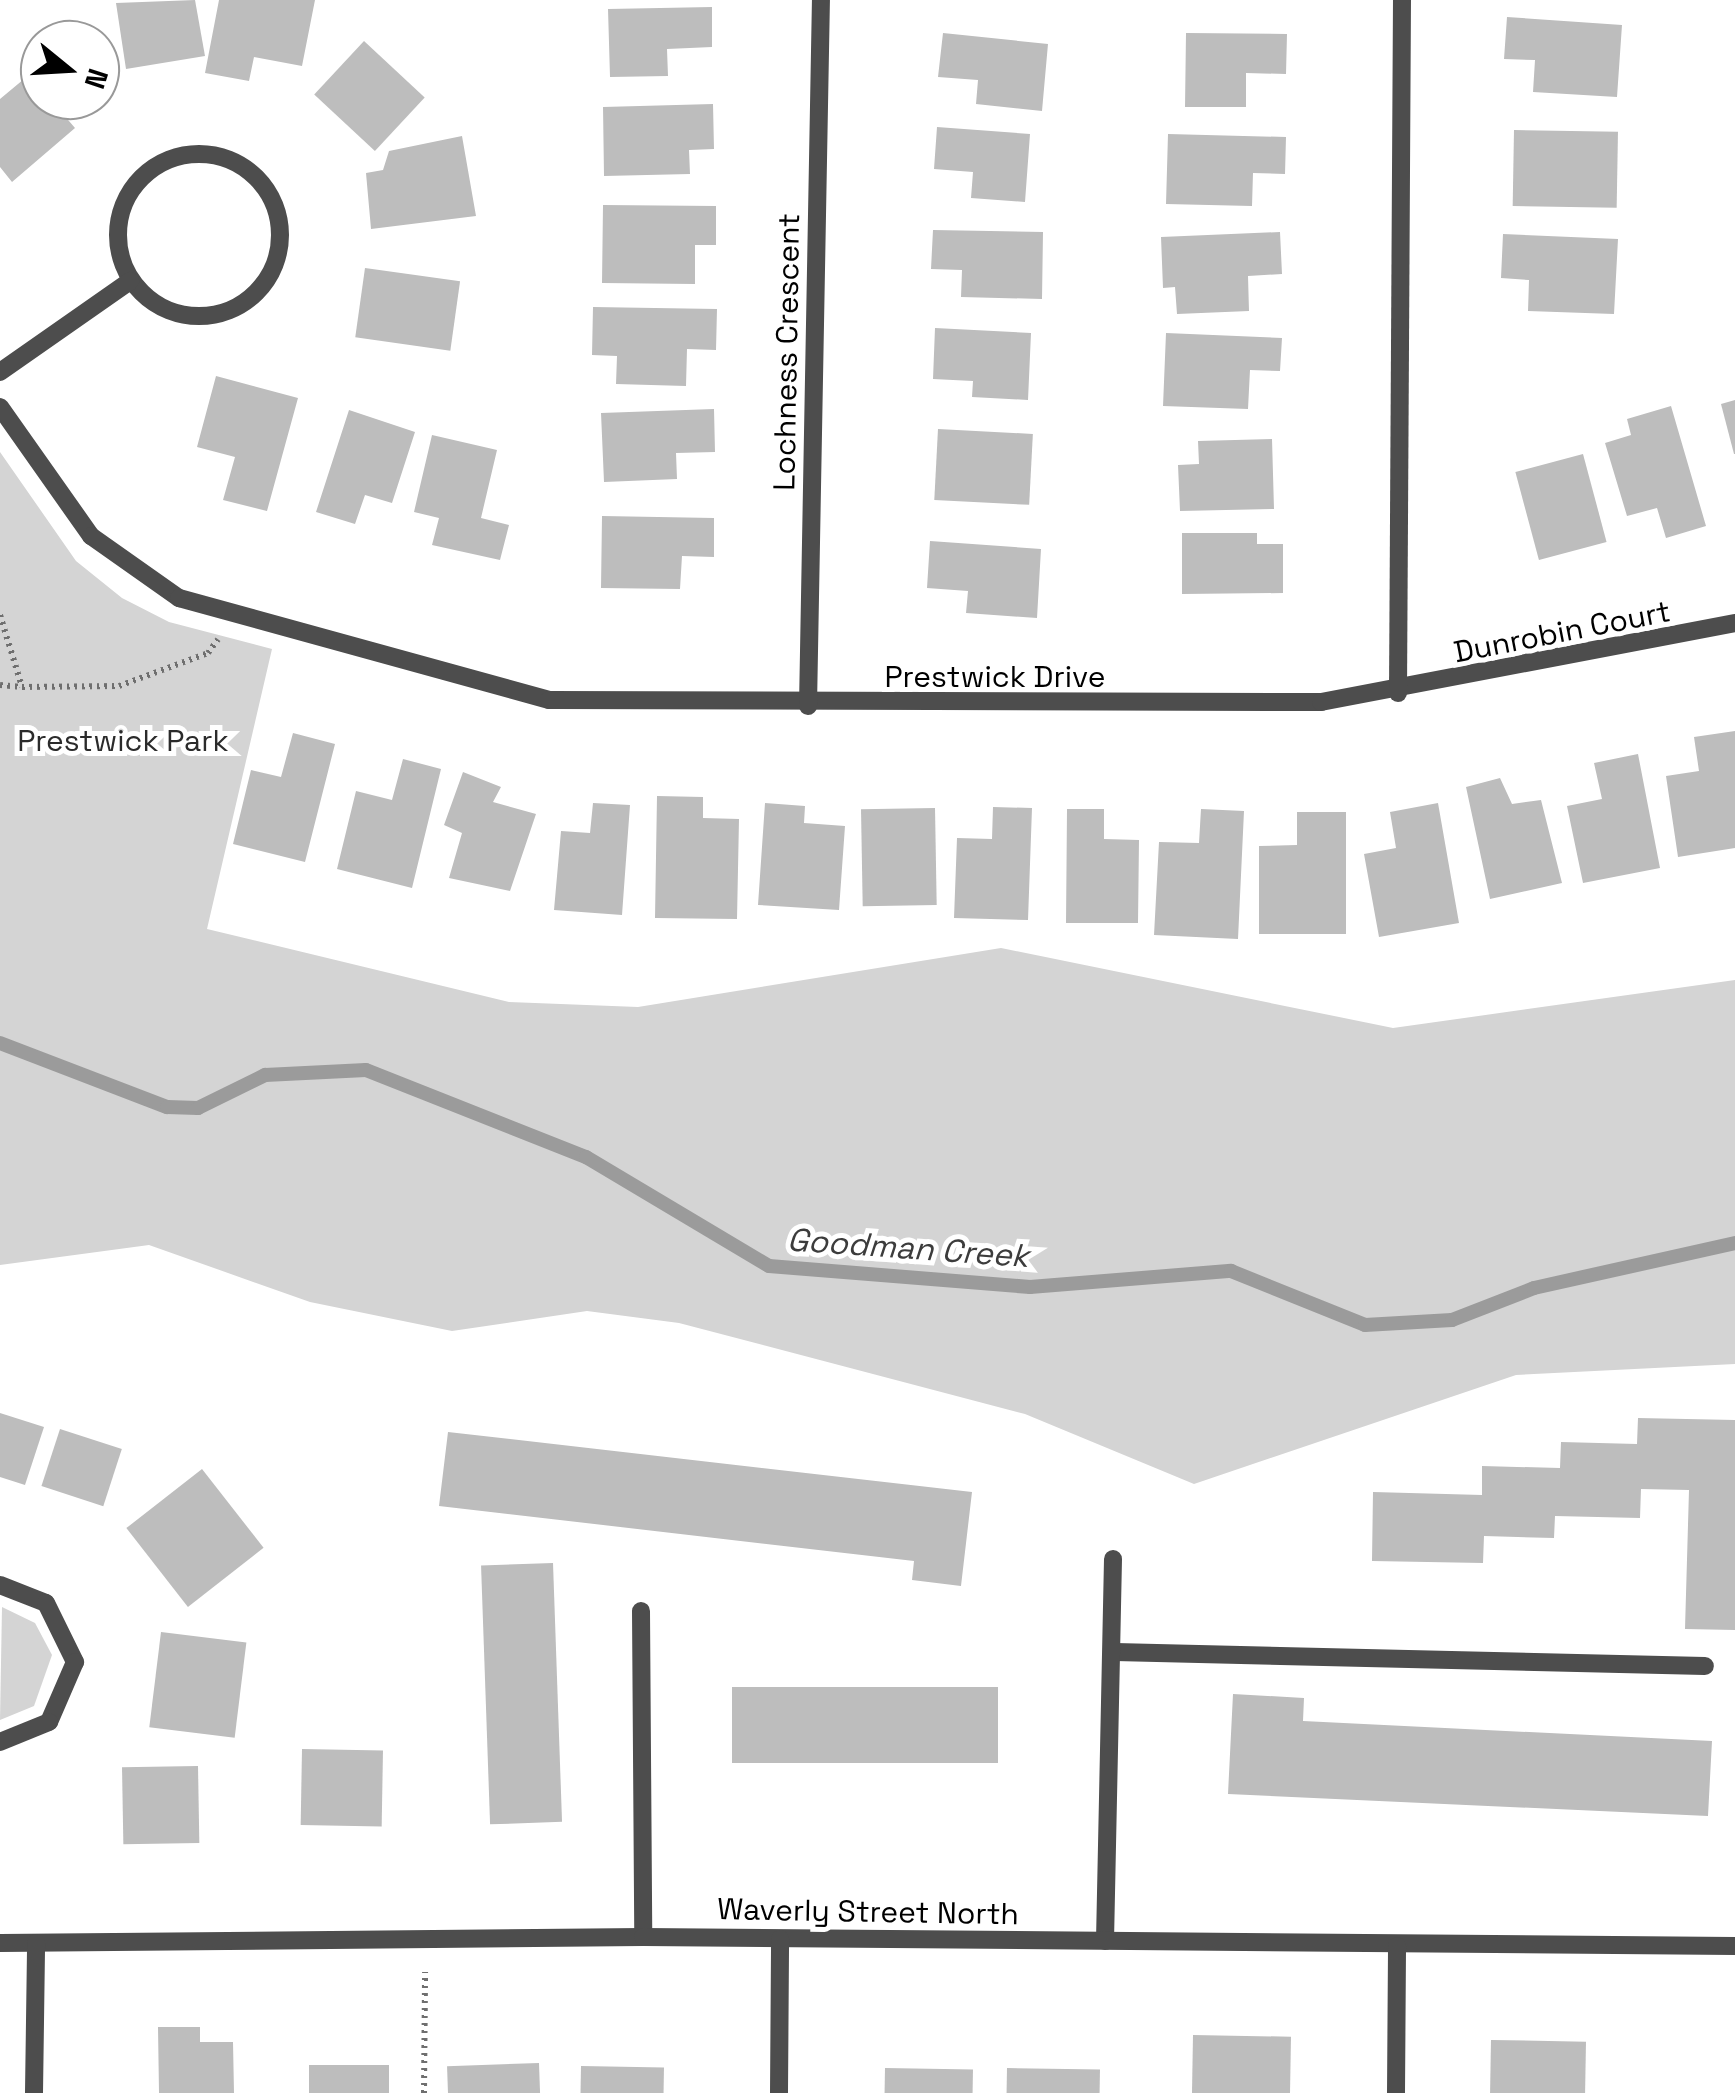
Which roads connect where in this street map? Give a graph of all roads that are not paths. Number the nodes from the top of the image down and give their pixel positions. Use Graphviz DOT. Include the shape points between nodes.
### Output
graph roads {
  1 [pos="822,0"];
  2 [pos="1402,0"];
  3 [pos="130,281"];
  4 [pos="0,372"];
  5 [pos="0,407"];
  6 [pos="1735,624"];
  7 [pos="1398,692"];
  8 [pos="808,706"];
  9 [pos="1113,1559"];
  10 [pos="0,1586"];
  11 [pos="641,1611"];
  12 [pos="1115,1652"];
  13 [pos="1705,1666"];
  14 [pos="0,1742"];
  15 [pos="643,1937"];
  16 [pos="780,1939"];
  17 [pos="1105,1941"];
  18 [pos="0,1943"];
  19 [pos="36,1944"];
  20 [pos="1396,1946"];
  21 [pos="1735,1946"];
  22 [pos="34,2093"];
  23 [pos="778,2093"];
  24 [pos="1396,2093"];
  1 -- 8 [label="street, Lochness Crescent"];
  2 -- 7 [label="street"];
  3 -- 3 [label="street" via="176,314 236,309 274,268 274,200 224,156 160,162 123,204 117,232"];
  3 -- 4 [label="street"];
  5 -- 8 [label="street, Prestwick Drive" via="90,536 135,574 234,616 550,700"];
  6 -- 7 [label="street, Dunrobin Court"];
  7 -- 8 [label="street, Prestwick Drive" via="1321,702"];
  9 -- 12 [label="street"];
  10 -- 14 [label="street" via="46,1603 75,1662 49,1722"];
  11 -- 15 [label="street"];
  12 -- 13 [label="street"];
  12 -- 17 [label="street"];
  15 -- 16 [label="street, Waverly Street North"];
  15 -- 19 [label="street, Waverly Street North"];
  16 -- 17 [label="street, Waverly Street North"];
  16 -- 23 [label="street"];
  17 -- 20 [label="street, Waverly Street North"];
  18 -- 19 [label="street, Waverly Street North"];
  19 -- 22 [label="street"];
  20 -- 21 [label="street, Waverly Street North"];
  20 -- 24 [label="street"];
}
